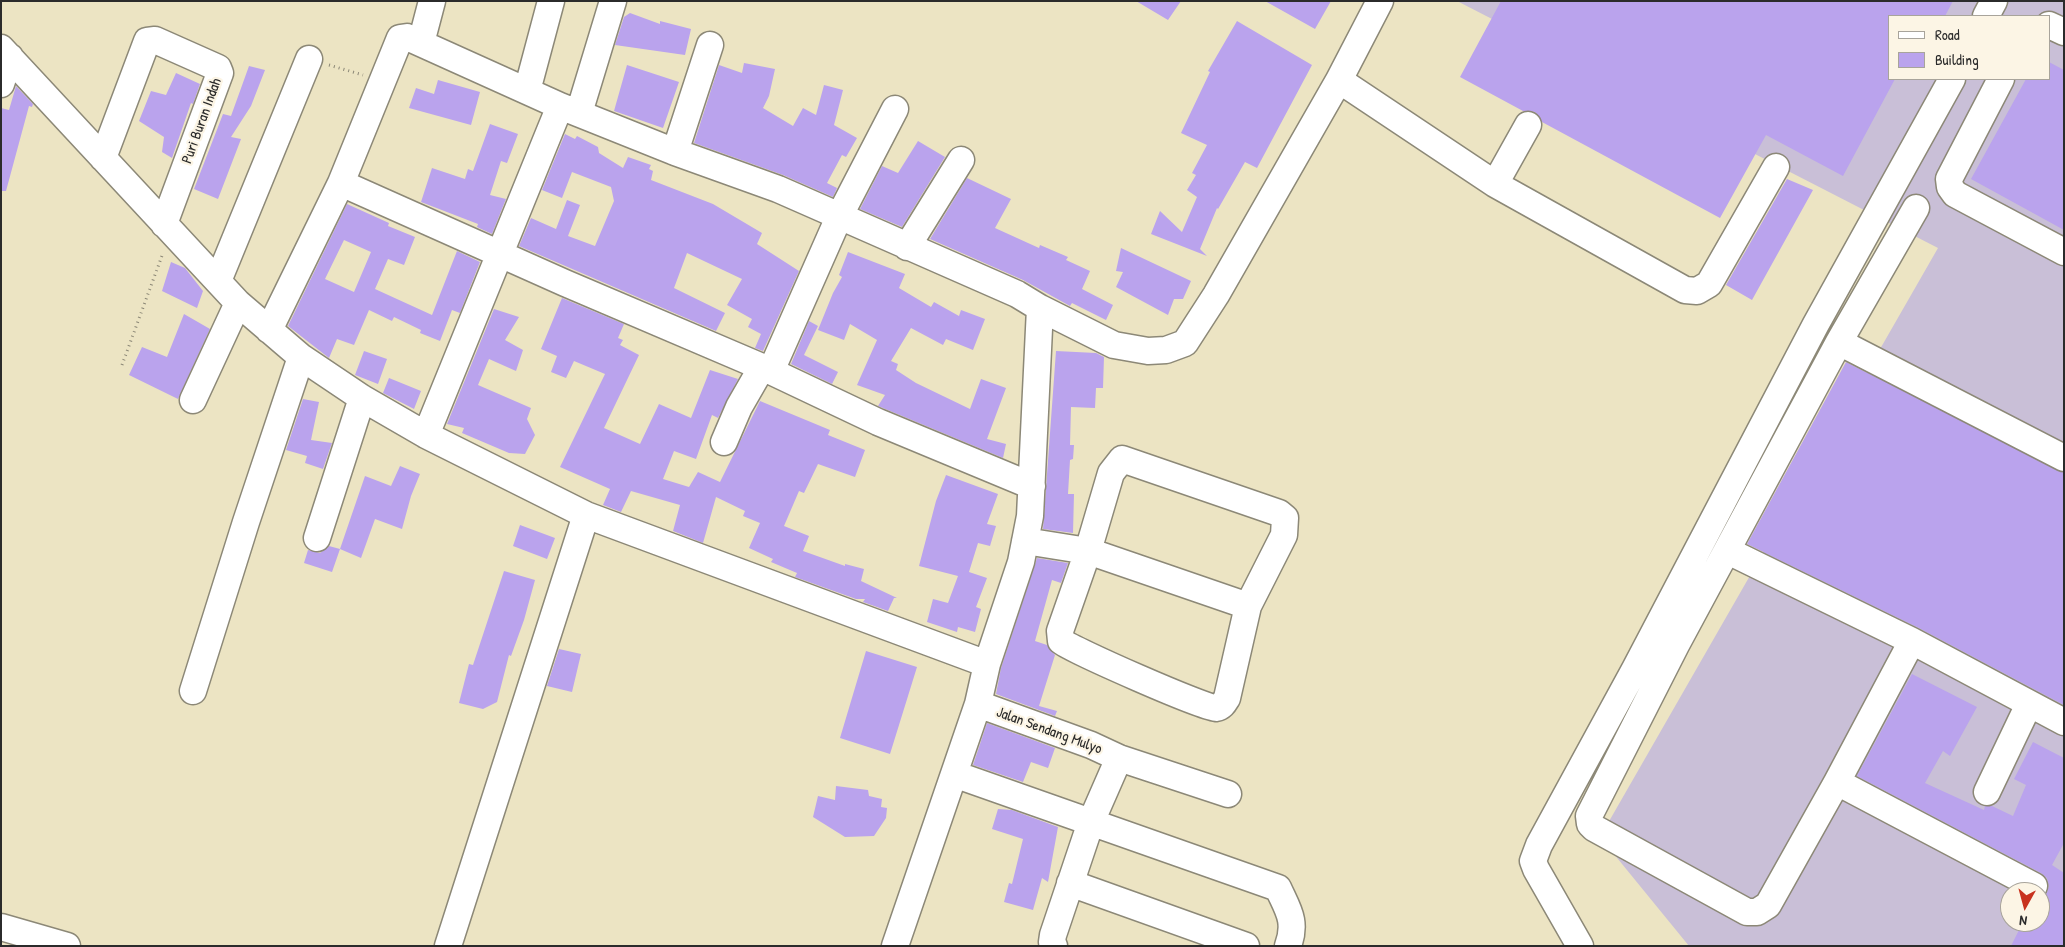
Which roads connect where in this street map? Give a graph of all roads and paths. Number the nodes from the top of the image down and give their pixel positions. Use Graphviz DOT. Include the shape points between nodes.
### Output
graph roads {
  1 [pos="432,1"];
  2 [pos="551,1"];
  3 [pos="613,1"];
  4 [pos="1380,1"];
  5 [pos="1994,1"];
  6 [pos="1987,15"];
  7 [pos="2050,25"];
  8 [pos="2064,32"];
  9 [pos="421,43"];
  10 [pos="710,45"];
  11 [pos="5,52"];
  12 [pos="309,59"];
  13 [pos="381,80"];
  14 [pos="1339,80"];
  15 [pos="1951,80"];
  16 [pos="2000,80"];
  17 [pos="1,84"];
  18 [pos="527,91"];
  19 [pos="895,109"];
  20 [pos="570,110"];
  21 [pos="1528,125"];
  22 [pos="675,152"];
  23 [pos="103,158"];
  24 [pos="961,160"];
  25 [pos="1776,167"];
  26 [pos="341,183"];
  27 [pos="1495,184"];
  28 [pos="1916,208"];
  29 [pos="839,217"];
  30 [pos="168,227"];
  31 [pos="907,246"];
  32 [pos="2064,252"];
  33 [pos="498,254"];
  34 [pos="218,281"];
  35 [pos="238,303"];
  36 [pos="1040,308"];
  37 [pos="269,330"];
  38 [pos="1839,342"];
  39 [pos="301,357"];
  40 [pos="122,365"];
  41 [pos="766,369"];
  42 [pos="362,398"];
  43 [pos="193,400"];
  44 [pos="426,434"];
  45 [pos="724,442"];
  46 [pos="2064,458"];
  47 [pos="1032,486"];
  48 [pos="586,515"];
  49 [pos="317,538"];
  50 [pos="1025,541"];
  51 [pos="1088,551"];
  52 [pos="1728,551"];
  53 [pos="1248,606"];
  54 [pos="1912,641"];
  55 [pos="987,664"];
  56 [pos="193,692"];
  57 [pos="978,704"];
  58 [pos="2029,704"];
  59 [pos="2064,722"];
  60 [pos="1119,758"];
  61 [pos="954,774"];
  62 [pos="1836,782"];
  63 [pos="1987,792"];
  64 [pos="1228,794"];
  65 [pos="1091,822"];
  66 [pos="2026,882"];
  67 [pos="1070,883"];
  68 [pos="3,933"];
  69 [pos="56,944"];
  70 [pos="448,946"];
  71 [pos="895,946"];
  72 [pos="1054,946"];
  73 [pos="1246,946"];
  74 [pos="1288,946"];
  75 [pos="1580,946"];
  1 -- 9 [label="street"];
  2 -- 18 [label="street"];
  3 -- 20 [label="street"];
  4 -- 14 [label="street"];
  5 -- 6 [label="street"];
  7 -- 8 [label="street"];
  9 -- 13 [label="street" via="407,37 398,39"];
  9 -- 18 [label="street"];
  10 -- 22 [label="street"];
  11 -- 17 [label="street"];
  11 -- 23 [label="street"];
  12 -- 13 [label="path"];
  12 -- 34 [label="street"];
  13 -- 26 [label="street"];
  14 -- 27 [label="street"];
  14 -- 36 [label="street" via="1185,343 1148,352 1114,345"];
  15 -- 75 [label="street" via="1820,316 1539,845 1533,861 1536,869"];
  16 -- 32 [label="street" via="1948,179 1950,187 1955,194"];
  18 -- 20 [label="street"];
  19 -- 29 [label="street"];
  20 -- 22 [label="street"];
  20 -- 33 [label="street"];
  21 -- 27 [label="street"];
  22 -- 29 [label="street" via="778,190"];
  23 -- 30 [label="street"];
  23 -- 30 [label="street, Puri Buran Indah" via="147,41 155,40 218,68 220,73"];
  24 -- 31 [label="street"];
  25 -- 27 [label="street" via="1709,284 1696,291 1685,290"];
  26 -- 33 [label="street"];
  26 -- 37 [label="street"];
  28 -- 38 [label="street"];
  29 -- 31 [label="street"];
  29 -- 41 [label="street"];
  30 -- 34 [label="street"];
  30 -- 40 [label="path"];
  31 -- 36 [label="street" via="1017,294"];
  33 -- 41 [label="street"];
  33 -- 44 [label="street"];
  34 -- 35 [label="street"];
  35 -- 37 [label="street"];
  35 -- 43 [label="street"];
  36 -- 47 [label="street"];
  37 -- 39 [label="street"];
  38 -- 46 [label="street"];
  38 -- 52 [label="street"];
  39 -- 42 [label="street"];
  39 -- 56 [label="street"];
  41 -- 45 [label="street" via="739,407"];
  41 -- 47 [label="street" via="878,422"];
  42 -- 44 [label="street"];
  42 -- 49 [label="street"];
  44 -- 48 [label="street"];
  47 -- 50 [label="street"];
  48 -- 55 [label="street"];
  48 -- 70 [label="street"];
  50 -- 51 [label="street"];
  50 -- 55 [label="street"];
  51 -- 53 [label="street"];
  51 -- 53 [label="street" via="1111,473 1118,462 1125,459 1279,513 1284,518 1284,535"];
  51 -- 53 [label="street" via="1060,631 1061,641 1192,701 1215,708 1222,706 1227,698"];
  52 -- 54 [label="street"];
  52 -- 62 [label="street" via="1595,802 1588,816 1590,824 1747,912 1757,912 1768,905"];
  54 -- 58 [label="street"];
  54 -- 62 [label="street"];
  55 -- 57 [label="street"];
  57 -- 60 [label="street, Jalan Sendang Mulyo"];
  57 -- 61 [label="street"];
  58 -- 59 [label="street"];
  58 -- 63 [label="street"];
  60 -- 64 [label="street, Jalan Sendang Mulyo"];
  60 -- 65 [label="street"];
  61 -- 65 [label="street"];
  61 -- 71 [label="street"];
  62 -- 66 [label="street"];
  65 -- 67 [label="street"];
  65 -- 74 [label="street" via="1278,888 1293,927"];
  67 -- 72 [label="street" via="1052,935"];
  67 -- 73 [label="street"];
  68 -- 69 [label="street"];
}
